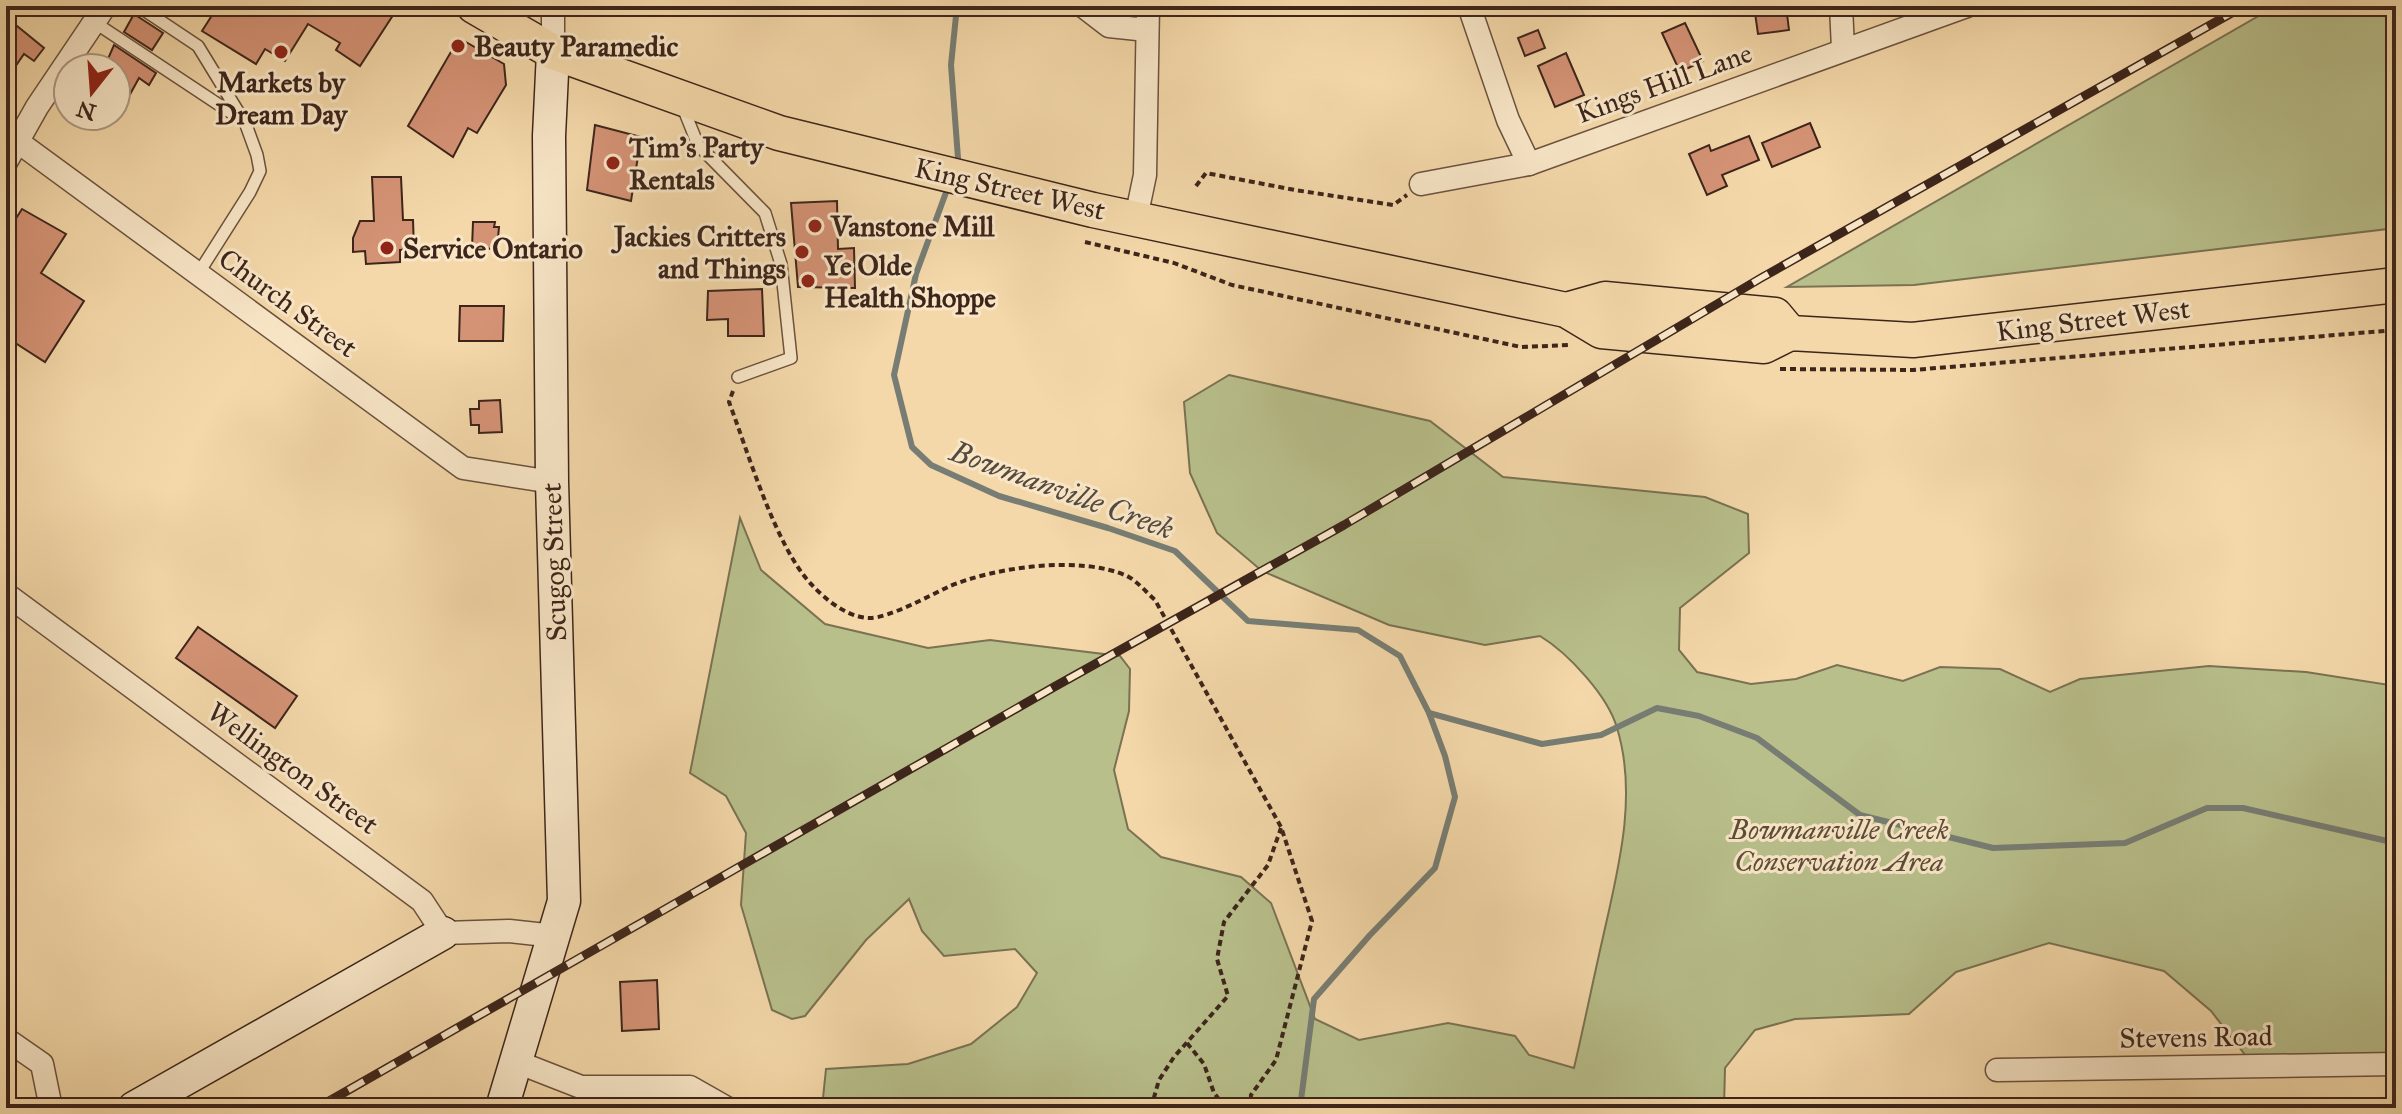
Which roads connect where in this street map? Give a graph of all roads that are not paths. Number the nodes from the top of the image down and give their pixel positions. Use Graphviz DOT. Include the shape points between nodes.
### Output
graph roads {
  1 [pos="138,6"];
  2 [pos="474,6"];
  3 [pos="553,6"];
  4 [pos="1083,6"];
  5 [pos="1148,6"];
  6 [pos="1469,6"];
  7 [pos="1841,6"];
  8 [pos="1967,6"];
  9 [pos="100,14"];
  10 [pos="1147,30"];
  11 [pos="1843,49"];
  12 [pos="553,52"];
  13 [pos="679,99"];
  14 [pos="245,122"];
  15 [pos="12,138"];
  16 [pos="6,162"];
  17 [pos="1529,164"];
  18 [pos="1421,184"];
  19 [pos="1136,218"];
  20 [pos="198,274"];
  21 [pos="2396,285"];
  22 [pos="738,377"];
  23 [pos="552,482"];
  24 [pos="6,594"];
  25 [pos="443,933"];
  26 [pos="555,936"];
  27 [pos="6,1039"];
  28 [pos="517,1062"];
  29 [pos="2396,1064"];
  30 [pos="1997,1070"];
  31 [pos="51,1108"];
  32 [pos="134,1108"];
  33 [pos="502,1108"];
  34 [pos="727,1108"];
  1 -- 14 [label="lane" via="198,46"];
  2 -- 12 [label="main road, King Street West"];
  3 -- 12 [label="street, Scugog Street"];
  4 -- 10 [label="street" via="1109,26"];
  5 -- 10 [label="street"];
  6 -- 17 [label="street" via="1508,120"];
  7 -- 11 [label="street"];
  8 -- 11 [label="street, Kings Hill Lane"];
  9 -- 14 [label="lane"];
  9 -- 15 [label="street"];
  10 -- 19 [label="street" via="1145,175"];
  11 -- 17 [label="street, Kings Hill Lane"];
  12 -- 13 [label="main road, King Street West"];
  12 -- 23 [label="street, Scugog Street"];
  13 -- 19 [label="main road, King Street West" via="779,133"];
  13 -- 22 [label="lane" via="698,145 765,213 781,264 791,358"];
  14 -- 20 [label="lane" via="260,171"];
  15 -- 16 [label="street"];
  15 -- 20 [label="street, Church Street"];
  17 -- 18 [label="street, Kings Hill Lane"];
  19 -- 21 [label="main road, King Street West" via="1566,310 1601,331 1764,346 1790,333 1913,340"];
  20 -- 23 [label="street, Church Street" via="463,468"];
  23 -- 26 [label="street, Scugog Street" via="564,901"];
  24 -- 25 [label="street, Wellington Street" via="422,901"];
  25 -- 26 [label="street"];
  25 -- 32 [label="street"];
  26 -- 28 [label="street, Scugog Street"];
  27 -- 31 [label="street" via="42,1064"];
  28 -- 33 [label="street, Scugog Street"];
  28 -- 34 [label="street" via="581,1087 690,1087"];
  29 -- 30 [label="street, Stevens Road"];
}
